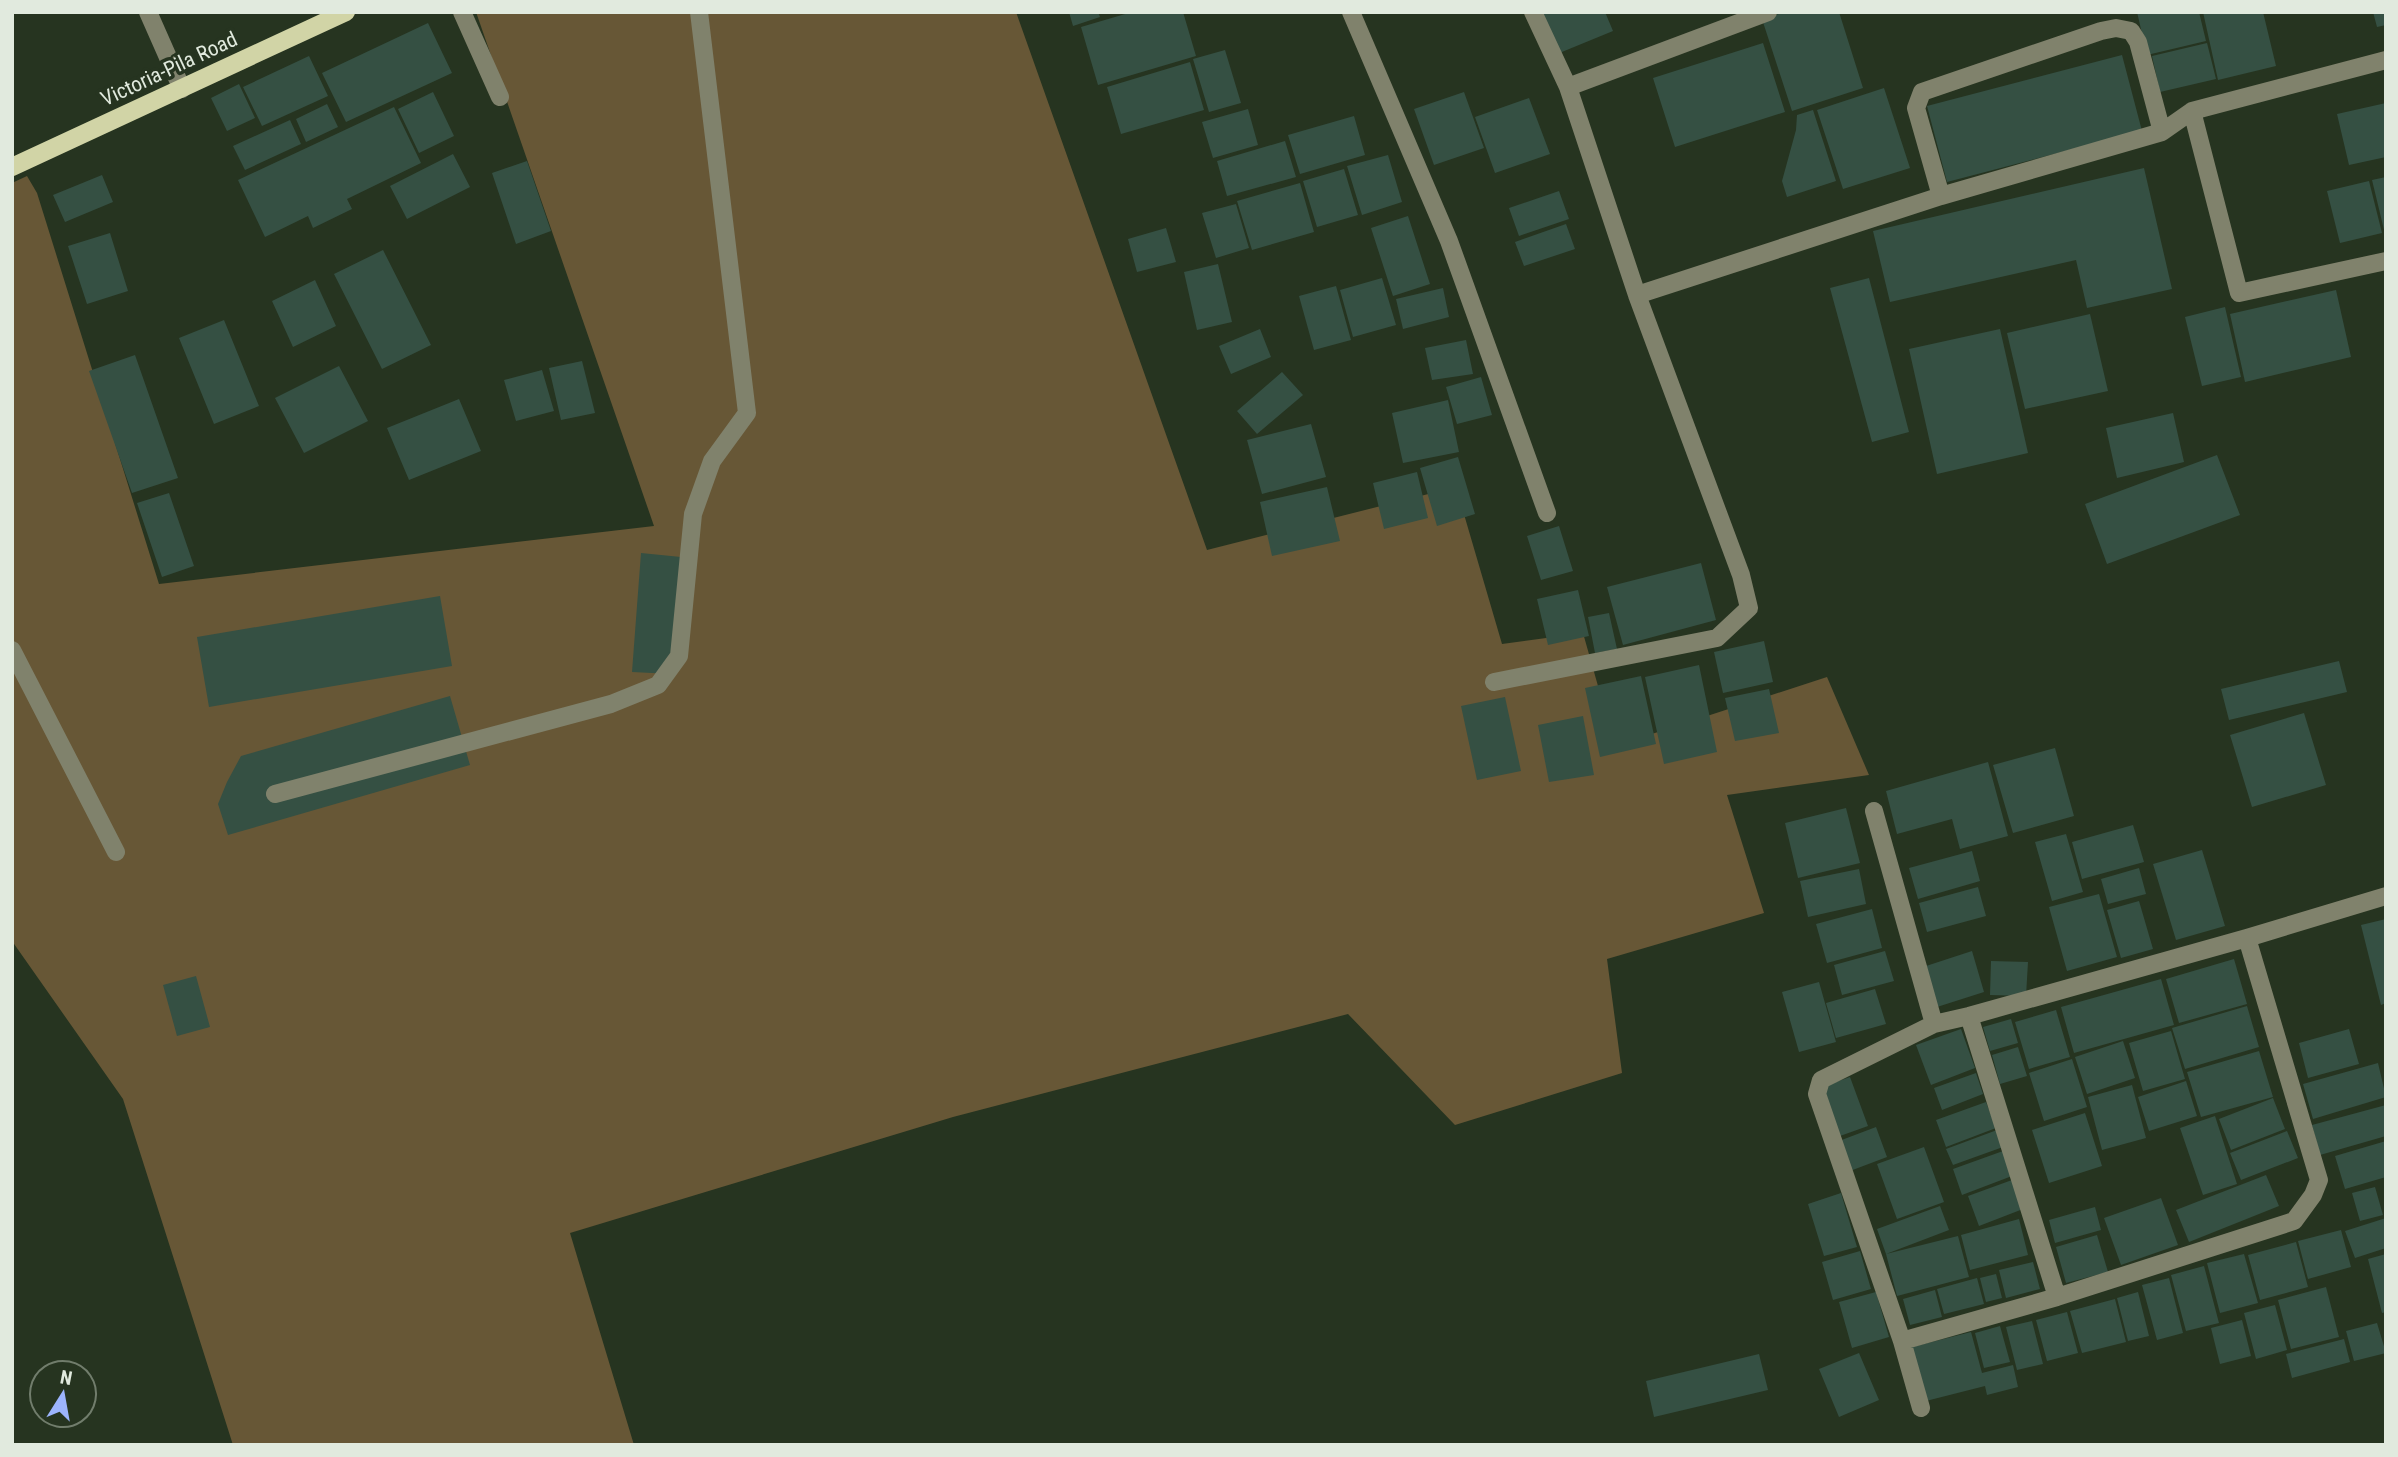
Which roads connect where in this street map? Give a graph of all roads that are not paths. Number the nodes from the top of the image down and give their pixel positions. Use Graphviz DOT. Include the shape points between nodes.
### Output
graph roads {
  1 [pos="148,12"];
  2 [pos="346,12"];
  3 [pos="462,12"];
  4 [pos="699,12"];
  5 [pos="1351,12"];
  6 [pos="1533,12"];
  7 [pos="1769,12"];
  8 [pos="2386,60"];
  9 [pos="1568,87"];
  10 [pos="182,89"];
  11 [pos="500,97"];
  12 [pos="2192,111"];
  13 [pos="2162,132"];
  14 [pos="12,167"];
  15 [pos="1941,195"];
  16 [pos="2386,261"];
  17 [pos="1637,295"];
  18 [pos="1548,513"];
  19 [pos="12,650"];
  20 [pos="1494,682"];
  21 [pos="275,794"];
  22 [pos="1874,811"];
  23 [pos="116,852"];
  24 [pos="2386,896"];
  25 [pos="2247,938"];
  26 [pos="1969,1016"];
  27 [pos="1934,1024"];
  28 [pos="2057,1297"];
  29 [pos="1902,1341"];
  30 [pos="1921,1408"];
  1 -- 10 [label="street"];
  2 -- 10 [label="main road, Victoria-Pila Road"];
  3 -- 11 [label="street"];
  4 -- 21 [label="street" via="747,413 712,461 693,514 679,656 658,685 611,704"];
  5 -- 18 [label="street" via="1449,241"];
  6 -- 9 [label="street"];
  7 -- 9 [label="street"];
  8 -- 12 [label="street"];
  9 -- 17 [label="street"];
  10 -- 14 [label="main road, Victoria-Pila Road"];
  12 -- 13 [label="street"];
  12 -- 16 [label="street" via="2239,293"];
  13 -- 15 [label="street"];
  13 -- 15 [label="street" via="2138,42 2131,31 2101,31 1922,92 1916,108"];
  15 -- 17 [label="street"];
  17 -- 20 [label="street" via="1741,575 1749,608 1717,638"];
  19 -- 23 [label="street"];
  22 -- 27 [label="street"];
  24 -- 25 [label="street"];
  25 -- 26 [label="street"];
  25 -- 28 [label="street" via="2319,1180 2313,1195 2294,1221"];
  26 -- 27 [label="street"];
  26 -- 28 [label="street"];
  27 -- 29 [label="street" via="1821,1080 1817,1094"];
  28 -- 29 [label="street"];
  29 -- 30 [label="street"];
}
